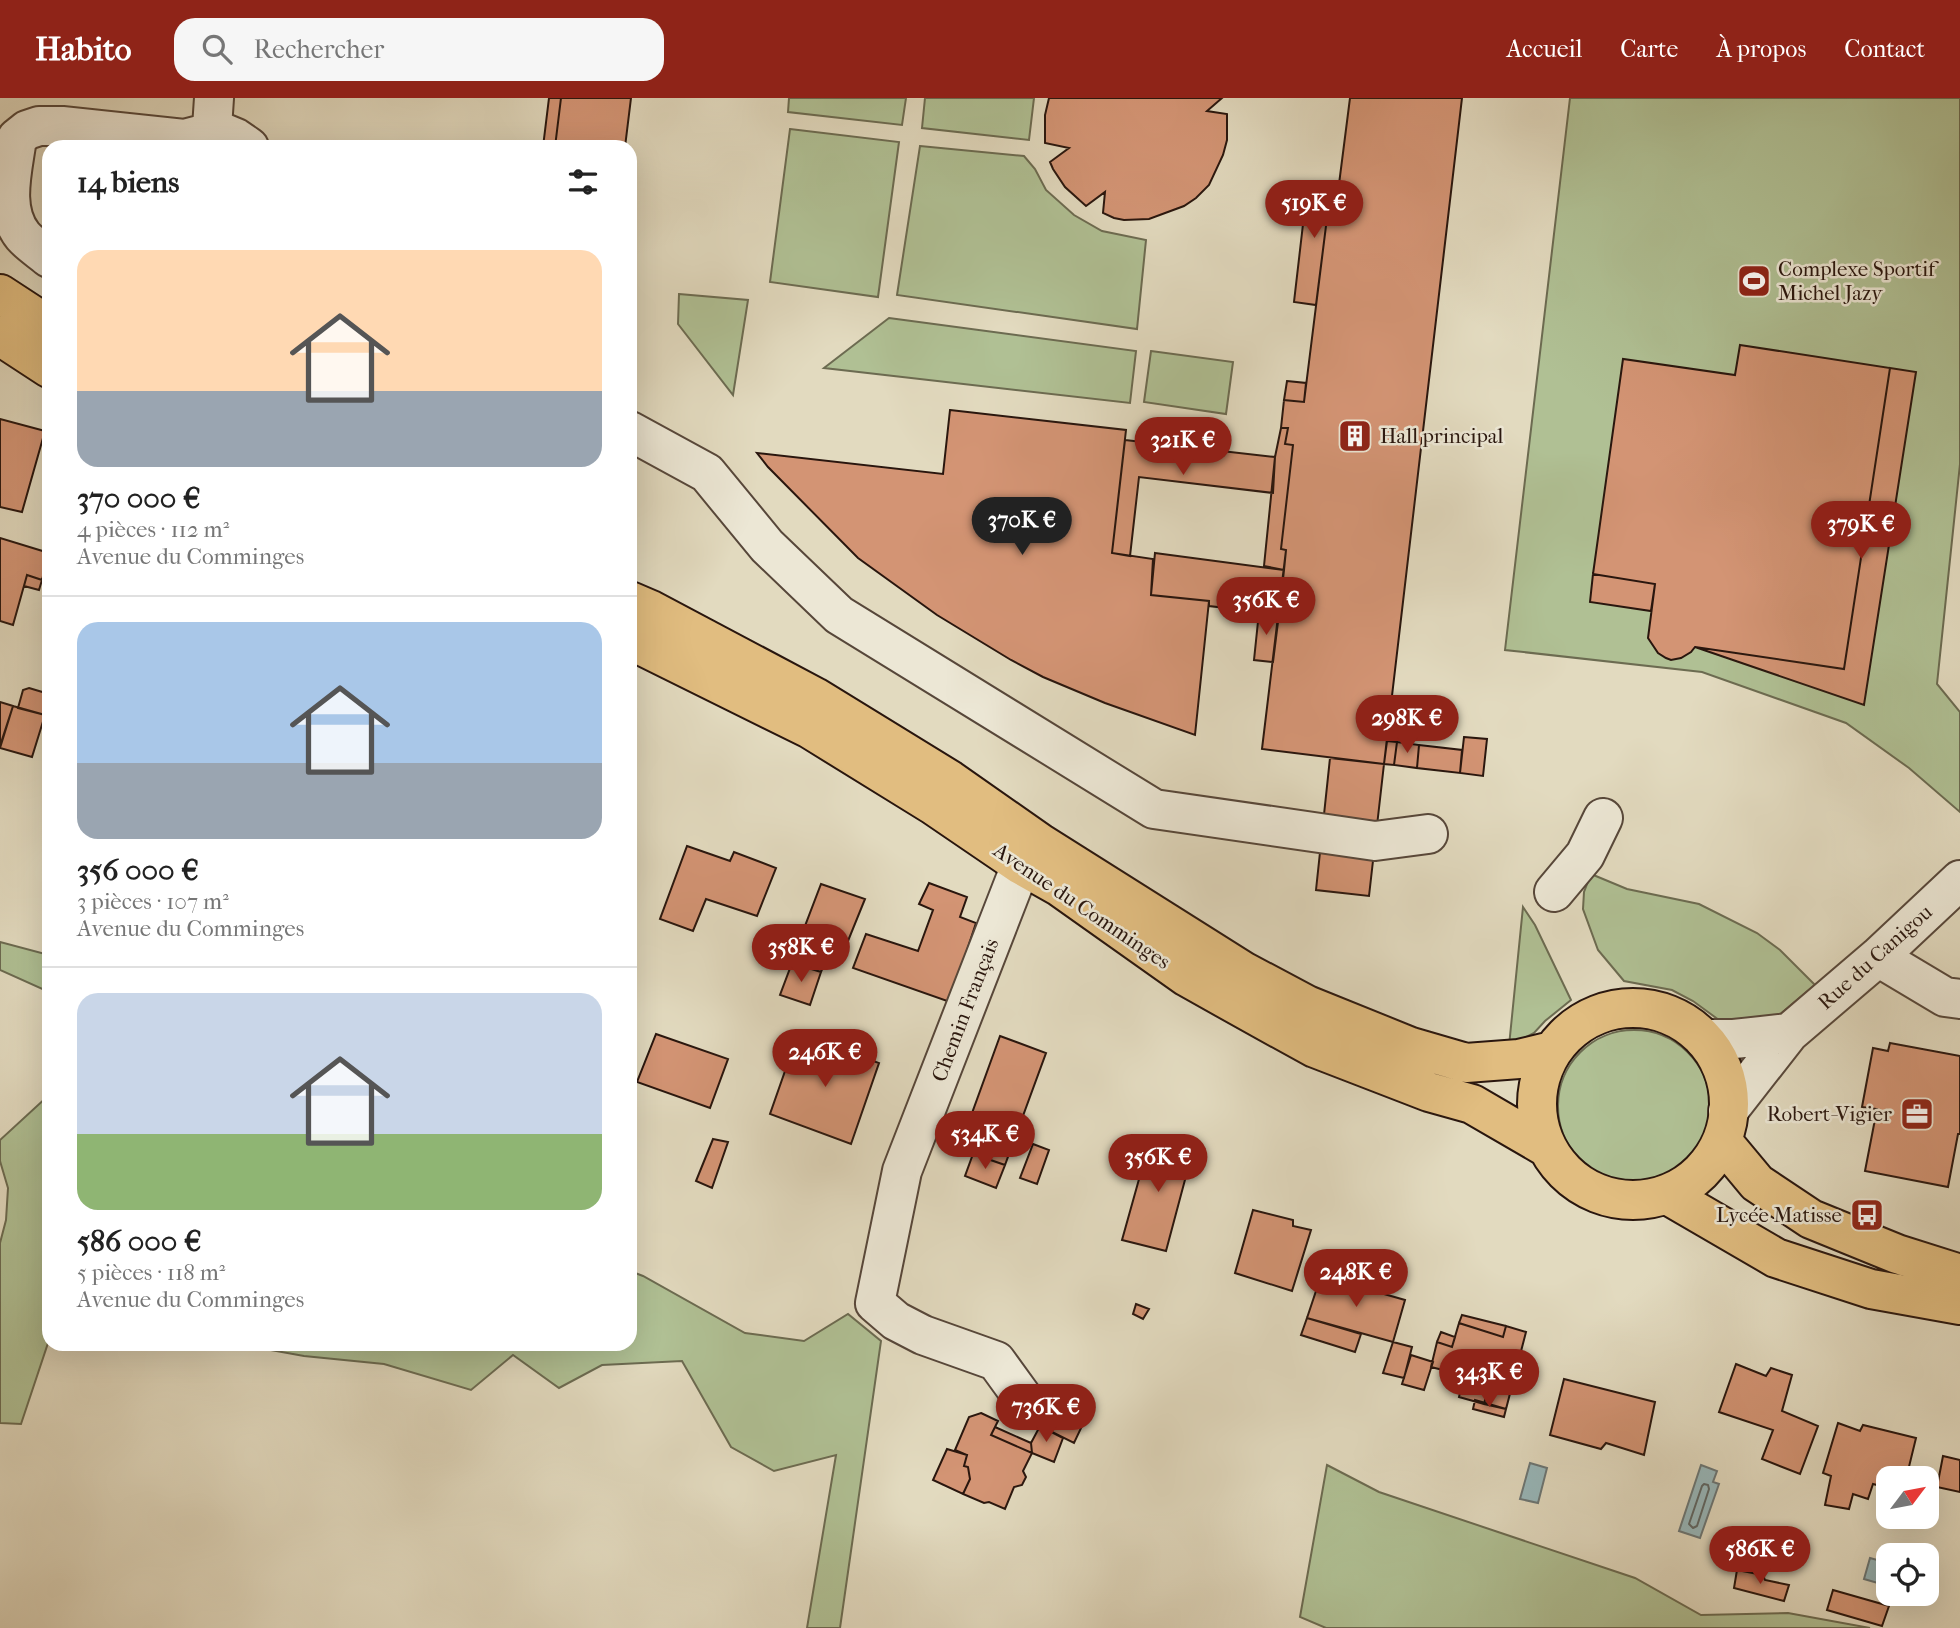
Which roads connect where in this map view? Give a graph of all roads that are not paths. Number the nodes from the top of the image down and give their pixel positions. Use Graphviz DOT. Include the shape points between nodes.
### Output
graph roads {
  1 [pos="213,113"];
  2 [pos="239,140"];
  3 [pos="42,252"];
  4 [pos="0,293"];
  5 [pos="42,321"];
  6 [pos="0,336"];
  7 [pos="42,363"];
  8 [pos="637,435"];
  9 [pos="637,604"];
  10 [pos="637,643"];
  11 [pos="1603,818"];
  12 [pos="1427,834"];
  13 [pos="1021,865"];
  14 [pos="1960,880"];
  15 [pos="1554,892"];
  16 [pos="1878,957"];
  17 [pos="1960,999"];
  18 [pos="1789,1033"];
  19 [pos="1704,1039"];
  20 [pos="1552,1051"];
  21 [pos="1725,1126"];
  22 [pos="1546,1147"];
  23 [pos="1666,1194"];
  24 [pos="1960,1275"];
  25 [pos="1960,1305"];
  26 [pos="1025,1401"];
  1 -- 2 [label="street"];
  1 -- 3 [label="street" via="203,134 184,139 62,126 39,126 17,138 10,192 12,216 23,236"];
  4 -- 5 [label="main road"];
  6 -- 7 [label="main road"];
  8 -- 12 [label="street" via="707,473 767,546 839,615 1154,809 1375,841"];
  9 -- 20 [label="main road, Avenue du Comminges" via="815,697 1243,971 1307,1005 1411,1047 1466,1063"];
  10 -- 13 [label="main road, Avenue du Comminges" via="810,729"];
  11 -- 15 [label="street" via="1585,855"];
  13 -- 22 [label="main road, Avenue du Comminges" via="1060,887 1187,977 1315,1048 1472,1104"];
  13 -- 26 [label="street, Chemin Français" via="902,1171 875,1303 923,1335 996,1361"];
  14 -- 16 [label="street, Rue du Canigou"];
  16 -- 17 [label="street" via="1945,997"];
  16 -- 18 [label="street, Rue du Canigou"];
  18 -- 19 [label="street"];
  18 -- 21 [label="street, Rue du Canigou"];
  19 -- 20 [label="main road" via="1667,1013 1625,1008 1587,1019"];
  19 -- 21 [label="main road" via="1726,1079"];
  20 -- 22 [label="main road" via="1536,1098"];
  21 -- 23 [label="main road" via="1712,1159 1698,1175"];
  21 -- 24 [label="main road" via="1756,1182 1811,1219"];
  22 -- 23 [label="main road" via="1575,1181 1609,1198 1647,1199"];
  23 -- 25 [label="main road" via="1776,1258 1871,1289"];
}
